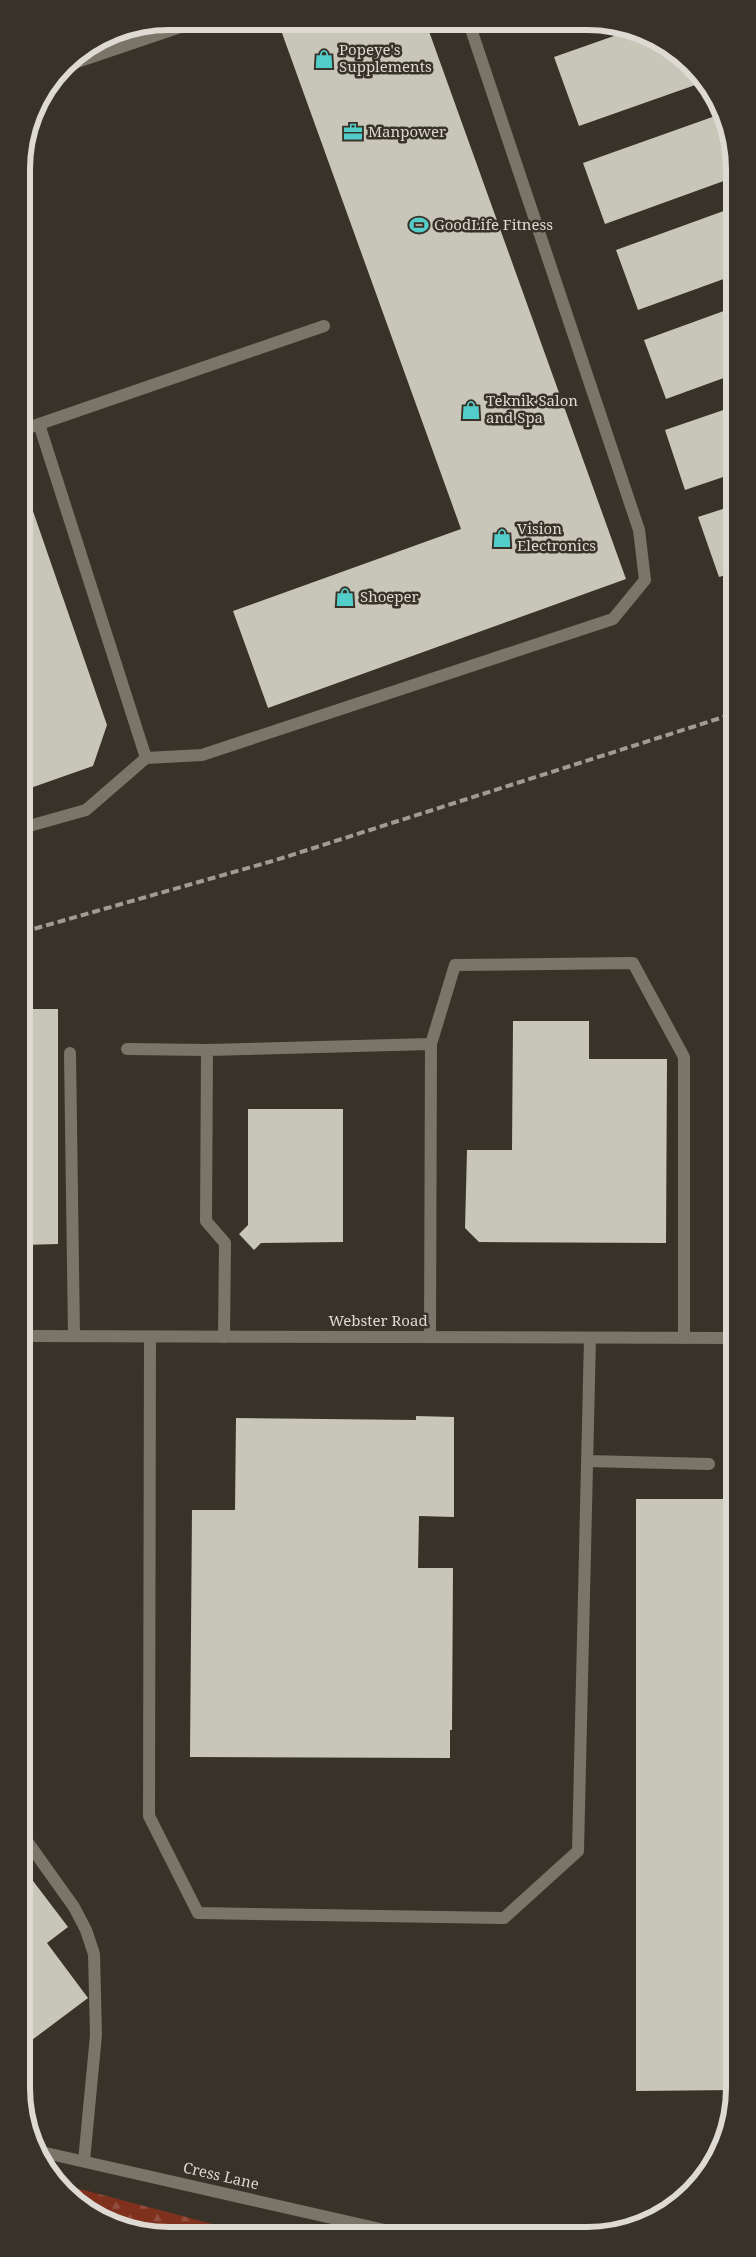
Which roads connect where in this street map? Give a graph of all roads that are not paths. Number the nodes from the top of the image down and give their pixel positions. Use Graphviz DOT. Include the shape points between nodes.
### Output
graph roads {
  1 [pos="171,30"];
  2 [pos="471,30"];
  3 [pos="86,58"];
  4 [pos="324,326"];
  5 [pos="40,424"];
  6 [pos="30,427"];
  7 [pos="146,758"];
  8 [pos="30,826"];
  9 [pos="431,1044"];
  10 [pos="127,1048"];
  11 [pos="207,1050"];
  12 [pos="70,1053"];
  13 [pos="30,1336"];
  14 [pos="74,1336"];
  15 [pos="150,1337"];
  16 [pos="224,1337"];
  17 [pos="430,1337"];
  18 [pos="590,1338"];
  19 [pos="684,1338"];
  20 [pos="726,1338"];
  21 [pos="587,1460"];
  22 [pos="709,1464"];
  23 [pos="30,1845"];
  24 [pos="47,2153"];
  25 [pos="84,2161"];
  26 [pos="372,2227"];
  1 -- 3 [label="street"];
  2 -- 7 [label="street" via="639,530 645,580 613,619 202,755"];
  4 -- 5 [label="street"];
  5 -- 6 [label="street"];
  5 -- 7 [label="street"];
  7 -- 8 [label="street" via="86,810"];
  9 -- 11 [label="street"];
  9 -- 17 [label="street"];
  9 -- 19 [label="street" via="455,965 632,963 684,1057"];
  10 -- 11 [label="street"];
  11 -- 16 [label="street" via="206,1221 225,1243"];
  12 -- 14 [label="street"];
  13 -- 14 [label="street, Webster Road"];
  14 -- 15 [label="street, Webster Road"];
  15 -- 16 [label="street, Webster Road"];
  15 -- 21 [label="street" via="149,1816 198,1913 504,1918 578,1851"];
  16 -- 17 [label="street, Webster Road"];
  17 -- 18 [label="street, Webster Road"];
  18 -- 19 [label="street, Webster Road"];
  18 -- 21 [label="street"];
  19 -- 20 [label="street, Webster Road"];
  21 -- 22 [label="street"];
  23 -- 25 [label="street" via="74,1906 94,1954 96,2035"];
  24 -- 25 [label="street, Cress Lane"];
  25 -- 26 [label="street, Cress Lane"];
}
